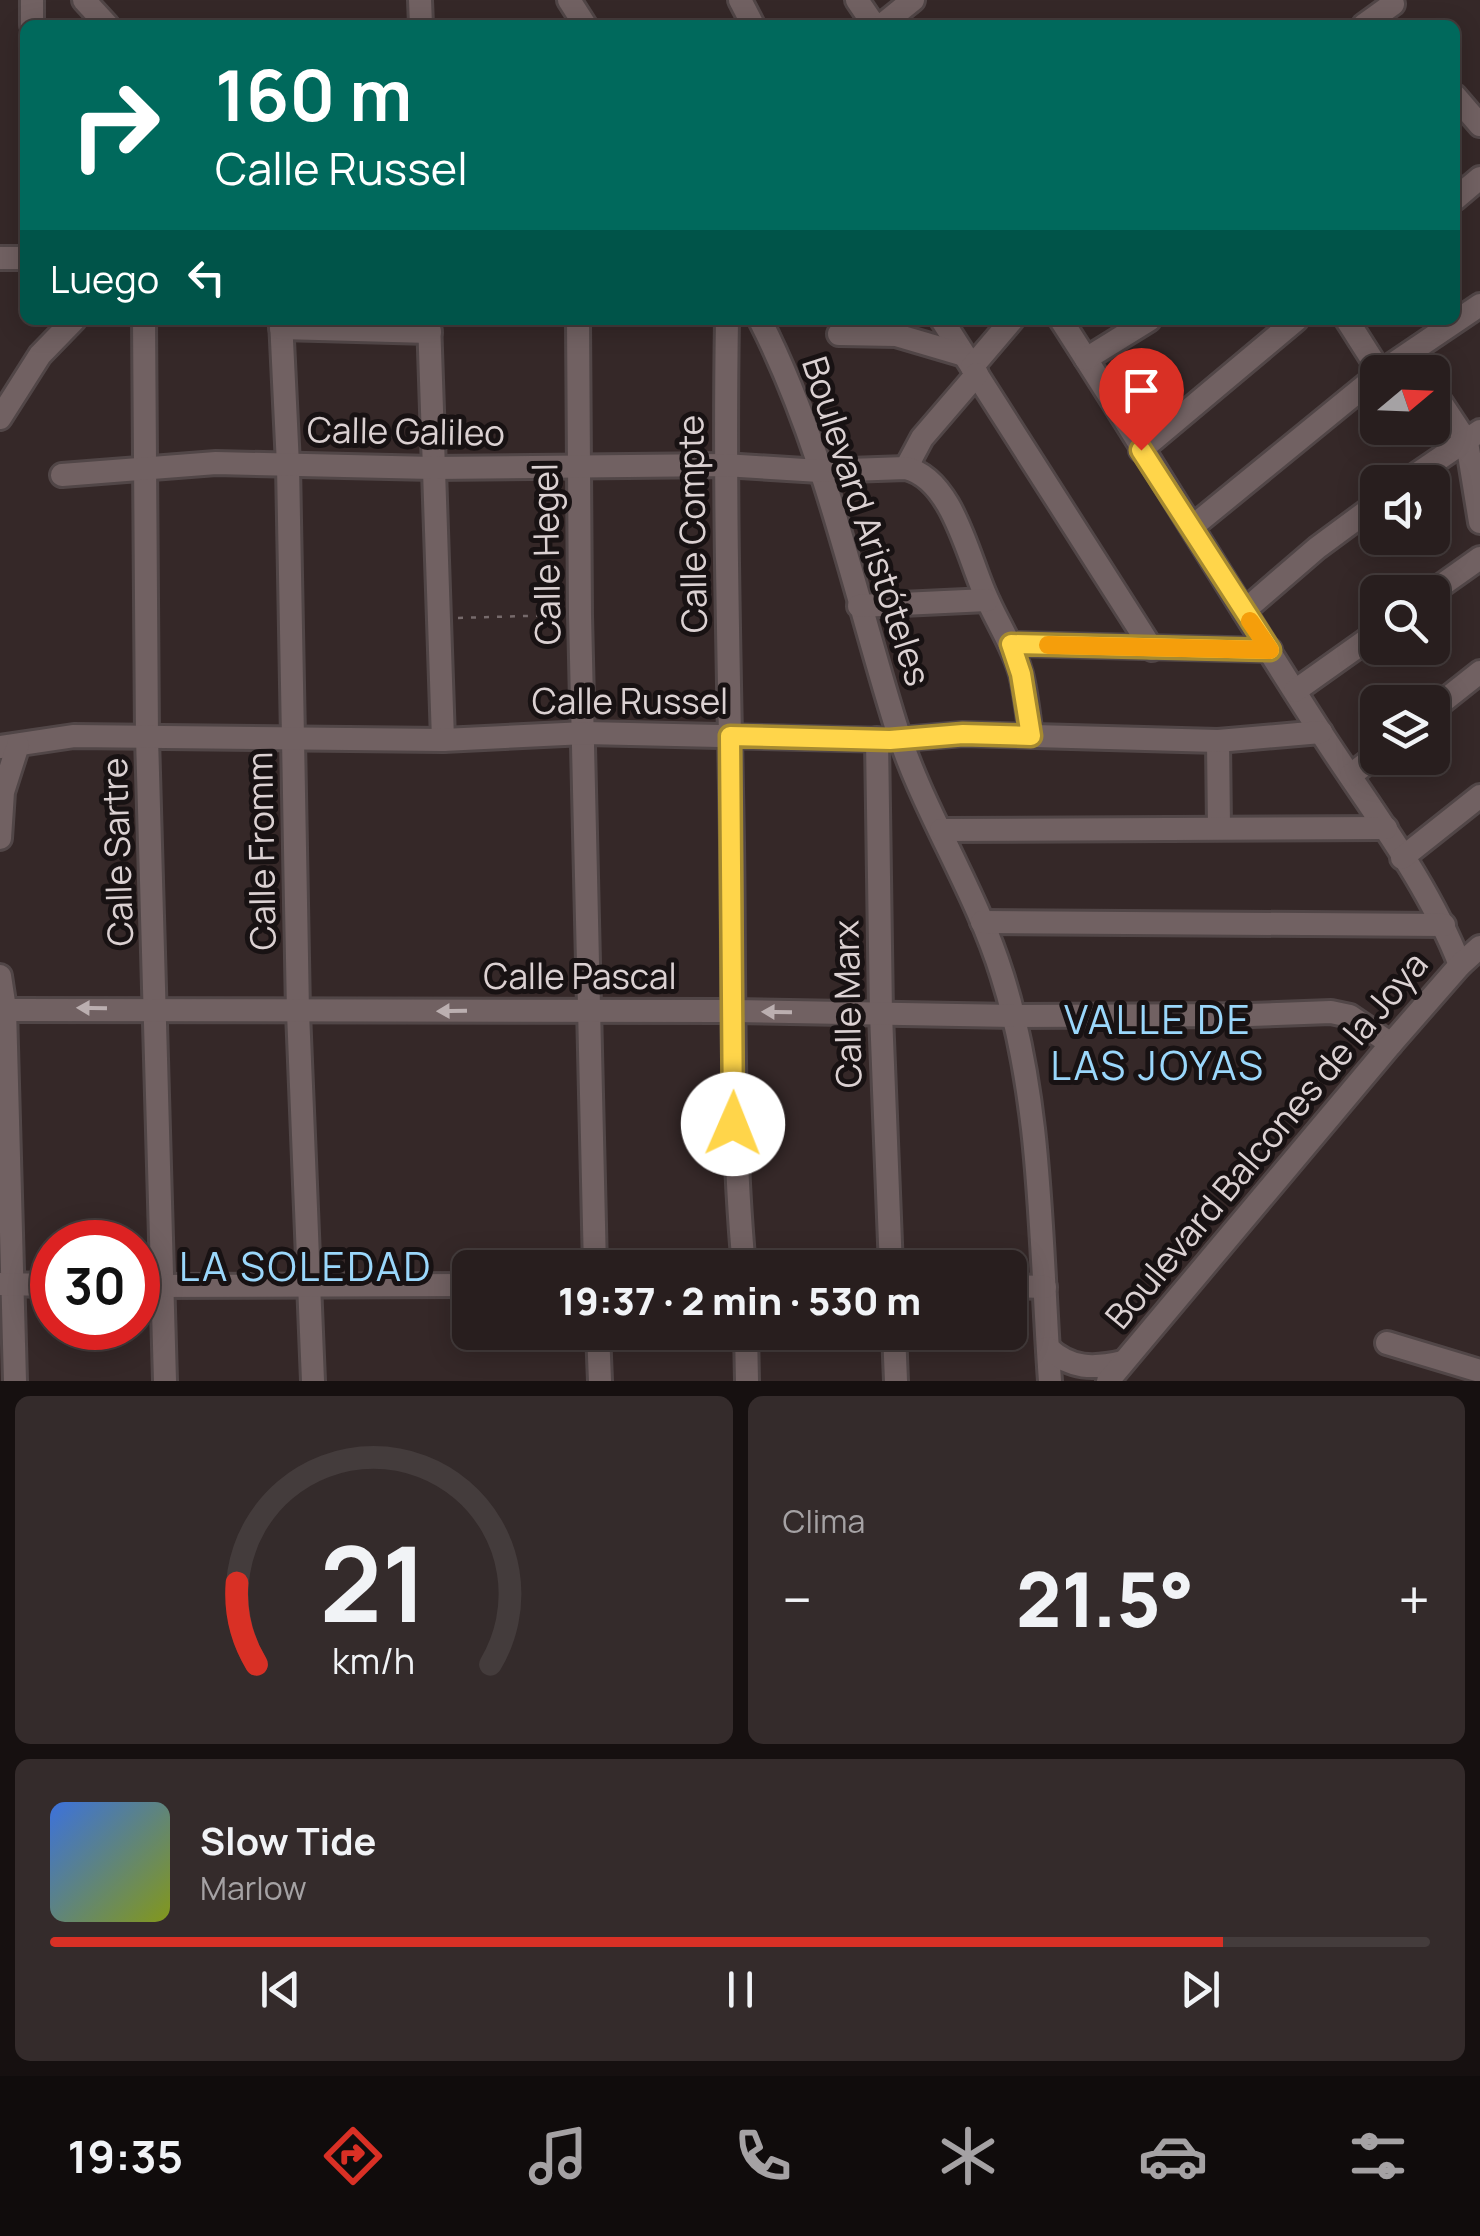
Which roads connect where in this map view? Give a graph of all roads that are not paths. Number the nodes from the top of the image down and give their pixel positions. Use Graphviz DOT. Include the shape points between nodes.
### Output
graph roads {
  1 [pos="84,0"];
  2 [pos="913,0"];
  3 [pos="1392,2"];
  4 [pos="102,20"];
  5 [pos="888,20"];
  6 [pos="1370,20"];
  7 [pos="1460,102"];
  8 [pos="1480,125"];
  9 [pos="1480,178"];
  10 [pos="1460,195"];
  11 [pos="60,325"];
  12 [pos="144,325"];
  13 [pos="281,325"];
  14 [pos="356,325"];
  15 [pos="578,325"];
  16 [pos="728,325"];
  17 [pos="762,325"];
  18 [pos="945,325"];
  19 [pos="1007,325"];
  20 [pos="1064,325"];
  21 [pos="1141,325"];
  22 [pos="1290,325"];
  23 [pos="1349,325"];
  24 [pos="1451,325"];
  25 [pos="430,326"];
  26 [pos="902,327"];
  27 [pos="839,334"];
  28 [pos="1368,355"];
  29 [pos="1423,355"];
  30 [pos="1086,360"];
  31 [pos="971,365"];
  32 [pos="1360,390"];
  33 [pos="1450,409"];
  34 [pos="0,418"];
  35 [pos="1474,436"];
  36 [pos="1141,450"];
  37 [pos="288,465"];
  38 [pos="724,465"];
  39 [pos="1430,465"];
  40 [pos="433,468"];
  41 [pos="580,468"];
  42 [pos="906,468"];
  43 [pos="146,469"];
  44 [pos="820,471"];
  45 [pos="62,475"];
  46 [pos="1360,516"];
  47 [pos="1480,522"];
  48 [pos="1192,527"];
  49 [pos="1480,558"];
  50 [pos="1450,579"];
  51 [pos="987,600"];
  52 [pos="860,606"];
  53 [pos="1244,611"];
  54 [pos="1011,644"];
  55 [pos="1360,645"];
  56 [pos="1152,649"];
  57 [pos="1270,650"];
  58 [pos="1480,672"];
  59 [pos="1295,691"];
  60 [pos="1450,696"];
  61 [pos="1320,732"];
  62 [pos="585,733"];
  63 [pos="730,736"];
  64 [pos="1031,736"];
  65 [pos="148,737"];
  66 [pos="888,739"];
  67 [pos="295,740"];
  68 [pos="443,740"];
  69 [pos="1218,741"];
  70 [pos="9,746"];
  71 [pos="1360,768"];
  72 [pos="1350,775"];
  73 [pos="1,788"];
  74 [pos="1480,796"];
  75 [pos="1219,828"];
  76 [pos="1386,828"];
  77 [pos="941,830"];
  78 [pos="0,838"];
  79 [pos="1402,858"];
  80 [pos="982,922"];
  81 [pos="1444,925"];
  82 [pos="1480,947"];
  83 [pos="1460,965"];
  84 [pos="0,976"];
  85 [pos="157,1009"];
  86 [pos="3,1010"];
  87 [pos="589,1010"];
  88 [pos="734,1011"];
  89 [pos="298,1012"];
  90 [pos="881,1014"];
  91 [pos="1014,1016"];
  92 [pos="1390,1044"];
  93 [pos="595,1250"];
  94 [pos="743,1250"];
  95 [pos="890,1250"];
  96 [pos="5,1284"];
  97 [pos="30,1285"];
  98 [pos="452,1285"];
  99 [pos="162,1286"];
  100 [pos="1027,1286"];
  101 [pos="310,1287"];
  102 [pos="1044,1287"];
  103 [pos="1387,1342"];
  104 [pos="1048,1348"];
  105 [pos="599,1350"];
  106 [pos="747,1350"];
  107 [pos="895,1350"];
  108 [pos="1123,1362"];
  109 [pos="1480,1371"];
  110 [pos="15,1381"];
  111 [pos="165,1381"];
  112 [pos="314,1381"];
  113 [pos="600,1381"];
  114 [pos="748,1381"];
  115 [pos="896,1381"];
  116 [pos="1050,1381"];
  117 [pos="1108,1381"];
  1 -- 4 [label="street"];
  2 -- 5 [label="street"];
  3 -- 6 [label="street"];
  7 -- 8 [label="street"];
  9 -- 10 [label="street"];
  11 -- 34 [label="street"];
  12 -- 43 [label="street, Calle Sartre"];
  13 -- 37 [label="street, Calle Fromm"];
  14 -- 25 [label="street"];
  15 -- 41 [label="street, Calle Hegel"];
  16 -- 38 [label="street, Calle Compte"];
  17 -- 44 [label="street, Boulevard Aristóteles" via="803,414"];
  18 -- 31 [label="street"];
  19 -- 31 [label="street"];
  20 -- 30 [label="street"];
  21 -- 30 [label="street"];
  22 -- 36 [label="street"];
  23 -- 28 [label="street"];
  24 -- 29 [label="street"];
  25 -- 40 [label="street"];
  26 -- 27 [label="street"];
  26 -- 31 [label="street"];
  30 -- 36 [label="street"];
  31 -- 42 [label="street"];
  31 -- 56 [label="street"];
  32 -- 48 [label="street"];
  33 -- 35 [label="street"];
  35 -- 39 [label="street"];
  35 -- 47 [label="street"];
  36 -- 48 [label="street"];
  37 -- 40 [label="street, Calle Galileo"];
  37 -- 43 [label="street, Calle Galileo"];
  37 -- 67 [label="street, Calle Fromm"];
  38 -- 41 [label="street, Calle Galileo"];
  38 -- 44 [label="street, Calle Galileo"];
  38 -- 63 [label="street, Calle Compte"];
  40 -- 41 [label="street, Calle Galileo"];
  40 -- 68 [label="street"];
  41 -- 62 [label="street, Calle Hegel"];
  42 -- 44 [label="street, Calle Galileo"];
  42 -- 51 [label="street" via="928,479 948,508"];
  43 -- 45 [label="street, Calle Galileo"];
  43 -- 65 [label="street, Calle Sartre"];
  44 -- 52 [label="street, Boulevard Aristóteles"];
  46 -- 53 [label="street"];
  48 -- 53 [label="street"];
  49 -- 50 [label="street"];
  51 -- 52 [label="street"];
  51 -- 54 [label="street"];
  52 -- 66 [label="street, Boulevard Aristóteles"];
  53 -- 57 [label="street"];
  54 -- 56 [label="street"];
  54 -- 64 [label="street"];
  55 -- 59 [label="street"];
  56 -- 57 [label="street"];
  57 -- 59 [label="street"];
  58 -- 60 [label="street"];
  59 -- 61 [label="street"];
  61 -- 69 [label="street, Calle Russel"];
  61 -- 72 [label="street"];
  62 -- 63 [label="street, Calle Russel"];
  62 -- 68 [label="street, Calle Russel"];
  62 -- 87 [label="street, Calle Hegel"];
  63 -- 66 [label="street, Calle Russel"];
  63 -- 88 [label="street, Calle Compte"];
  64 -- 66 [label="street, Calle Russel"];
  64 -- 69 [label="street, Calle Russel"];
  65 -- 67 [label="street, Calle Russel"];
  65 -- 70 [label="street, Calle Russel" via="74,736"];
  65 -- 85 [label="street, Calle Sartre"];
  66 -- 77 [label="street, Boulevard Aristóteles"];
  66 -- 90 [label="street, Calle Marx"];
  67 -- 68 [label="street, Calle Russel"];
  67 -- 89 [label="street, Calle Fromm"];
  69 -- 75 [label="street"];
  70 -- 73 [label="street"];
  71 -- 72 [label="street"];
  72 -- 76 [label="street"];
  73 -- 78 [label="street"];
  74 -- 79 [label="street"];
  75 -- 76 [label="street"];
  75 -- 77 [label="street"];
  76 -- 79 [label="street"];
  77 -- 80 [label="street, Boulevard Aristóteles"];
  79 -- 81 [label="street"];
  80 -- 81 [label="street"];
  80 -- 91 [label="street, Boulevard Aristóteles"];
  81 -- 83 [label="street"];
  82 -- 83 [label="street, Boulevard Balcones de la Joya"];
  83 -- 92 [label="street, Boulevard Balcones de la Joya"];
  84 -- 86 [label="street"];
  85 -- 86 [label="street, Calle Pascal, one-way"];
  85 -- 89 [label="street, Calle Pascal"];
  85 -- 99 [label="street, Calle Sartre"];
  86 -- 96 [label="street"];
  87 -- 88 [label="street, Calle Pascal"];
  87 -- 89 [label="street, Calle Pascal, one-way"];
  87 -- 93 [label="street, Calle Hegel"];
  90 -- 88 [label="street, Calle Pascal, one-way"];
  88 -- 94 [label="street, Calle Compte" via="733,1124"];
  89 -- 101 [label="street, Calle Fromm"];
  90 -- 91 [label="street, Calle Pascal"];
  90 -- 95 [label="street, Calle Marx"];
  91 -- 92 [label="street, Calle Pascal" via="1331,1012 1350,1016"];
  91 -- 102 [label="street, Boulevard Aristóteles" via="1030,1113"];
  92 -- 108 [label="street, Boulevard Balcones de la Joya"];
  96 -- 97 [label="street"];
  96 -- 110 [label="street"];
  98 -- 101 [label="street"];
  99 -- 101 [label="street"];
  99 -- 111 [label="street, Calle Sartre"];
  100 -- 102 [label="street"];
  101 -- 112 [label="street, Calle Fromm"];
  102 -- 104 [label="street, Boulevard Aristóteles"];
  103 -- 109 [label="street"];
  104 -- 108 [label="street" via="1079,1366"];
  104 -- 116 [label="street, Boulevard Aristóteles"];
  105 -- 113 [label="street"];
  106 -- 114 [label="street"];
  107 -- 115 [label="street"];
  108 -- 117 [label="street, Boulevard Balcones de la Joya"];
}
